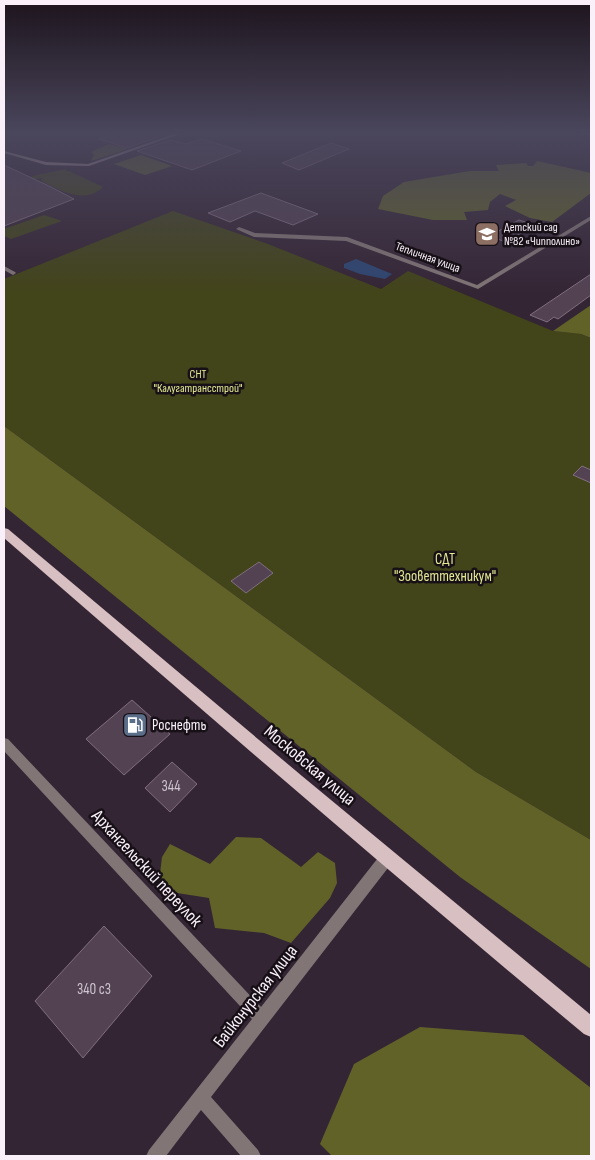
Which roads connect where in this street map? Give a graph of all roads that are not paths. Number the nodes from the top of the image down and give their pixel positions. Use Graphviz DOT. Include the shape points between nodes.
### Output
graph roads {
  1 [pos="591,218"];
  2 [pos="239,229"];
  3 [pos="4,268"];
  4 [pos="13,273"];
  5 [pos="4,532"];
  6 [pos="4,743"];
  7 [pos="386,860"];
  8 [pos="262,1019"];
  9 [pos="591,1027"];
  10 [pos="201,1098"];
  11 [pos="155,1156"];
  12 [pos="252,1156"];
  1 -- 2 [label="street, Тепличная улица" via="478,287 347,239 254,235"];
  3 -- 4 [label="street"];
  5 -- 7 [label="main road, Московская улица"];
  6 -- 8 [label="street, Архангельский переулок"];
  7 -- 8 [label="street, Байконурская улица"];
  7 -- 9 [label="main road, Московская улица"];
  8 -- 10 [label="street, Байконурская улица"];
  10 -- 11 [label="street, Байконурская улица"];
  10 -- 12 [label="street"];
}
